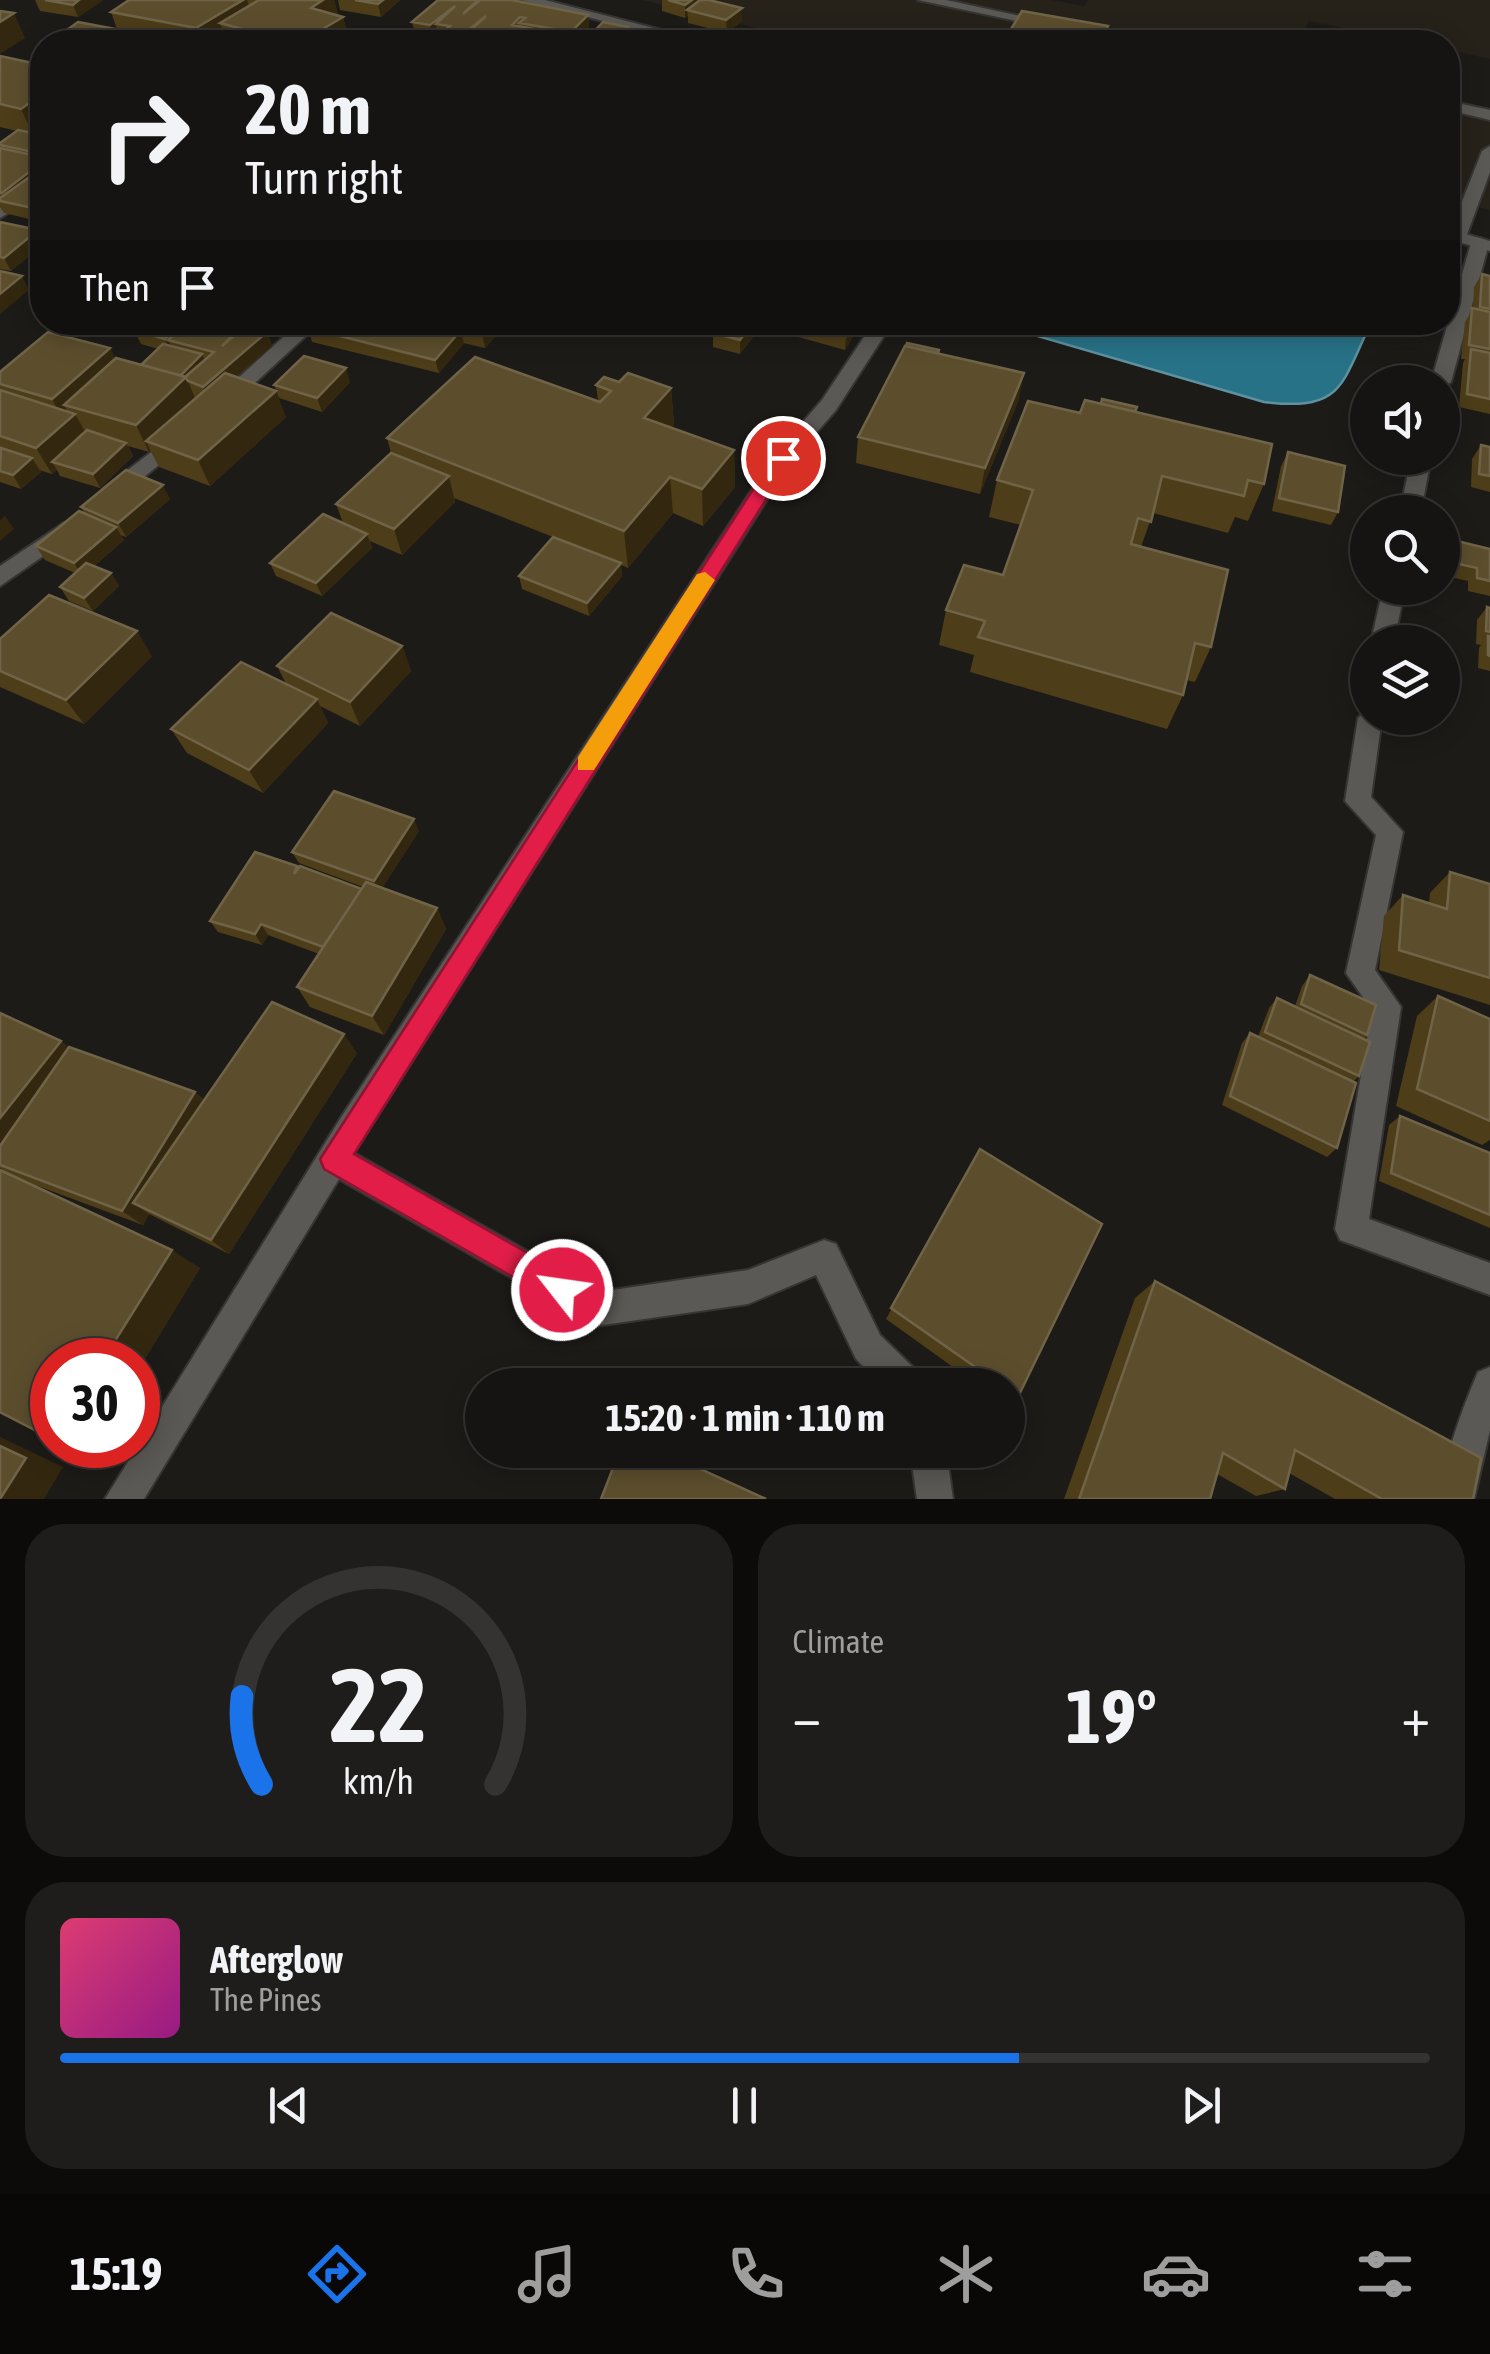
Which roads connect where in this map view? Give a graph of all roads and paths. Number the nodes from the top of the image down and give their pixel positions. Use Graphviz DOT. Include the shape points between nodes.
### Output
graph roads {
  1 [pos="528,0"];
  2 [pos="924,0"];
  3 [pos="628,30"];
  4 [pos="1074,30"];
  5 [pos="1460,108"];
  6 [pos="1490,114"];
  7 [pos="1490,151"];
  8 [pos="30,192"];
  9 [pos="0,213"];
  10 [pos="1460,218"];
  11 [pos="1460,238"];
  12 [pos="1485,244"];
  13 [pos="1460,322"];
  14 [pos="299,335"];
  15 [pos="875,335"];
  16 [pos="1456,335"];
  17 [pos="1446,365"];
  18 [pos="0,578"];
  19 [pos="1368,735"];
  20 [pos="334,1159"];
  21 [pos="1490,1279"];
  22 [pos="890,1368"];
  23 [pos="1490,1384"];
  24 [pos="931,1468"];
  25 [pos="123,1499"];
  26 [pos="935,1499"];
  27 [pos="1456,1499"];
  1 -- 3 [label="street"];
  2 -- 4 [label="street"];
  5 -- 6 [label="street"];
  7 -- 10 [label="street"];
  8 -- 9 [label="street"];
  11 -- 12 [label="street"];
  12 -- 13 [label="street"];
  14 -- 18 [label="street"];
  15 -- 20 [label="street" via="829,406 783,458"];
  16 -- 17 [label="street"];
  19 -- 21 [label="street" via="1358,801 1390,832 1360,973 1387,1007 1351,1229"];
  20 -- 22 [label="street" via="596,1309 748,1287 824,1256 868,1348"];
  20 -- 25 [label="street"];
  23 -- 27 [label="street" via="1465,1448"];
  24 -- 26 [label="street"];
}
